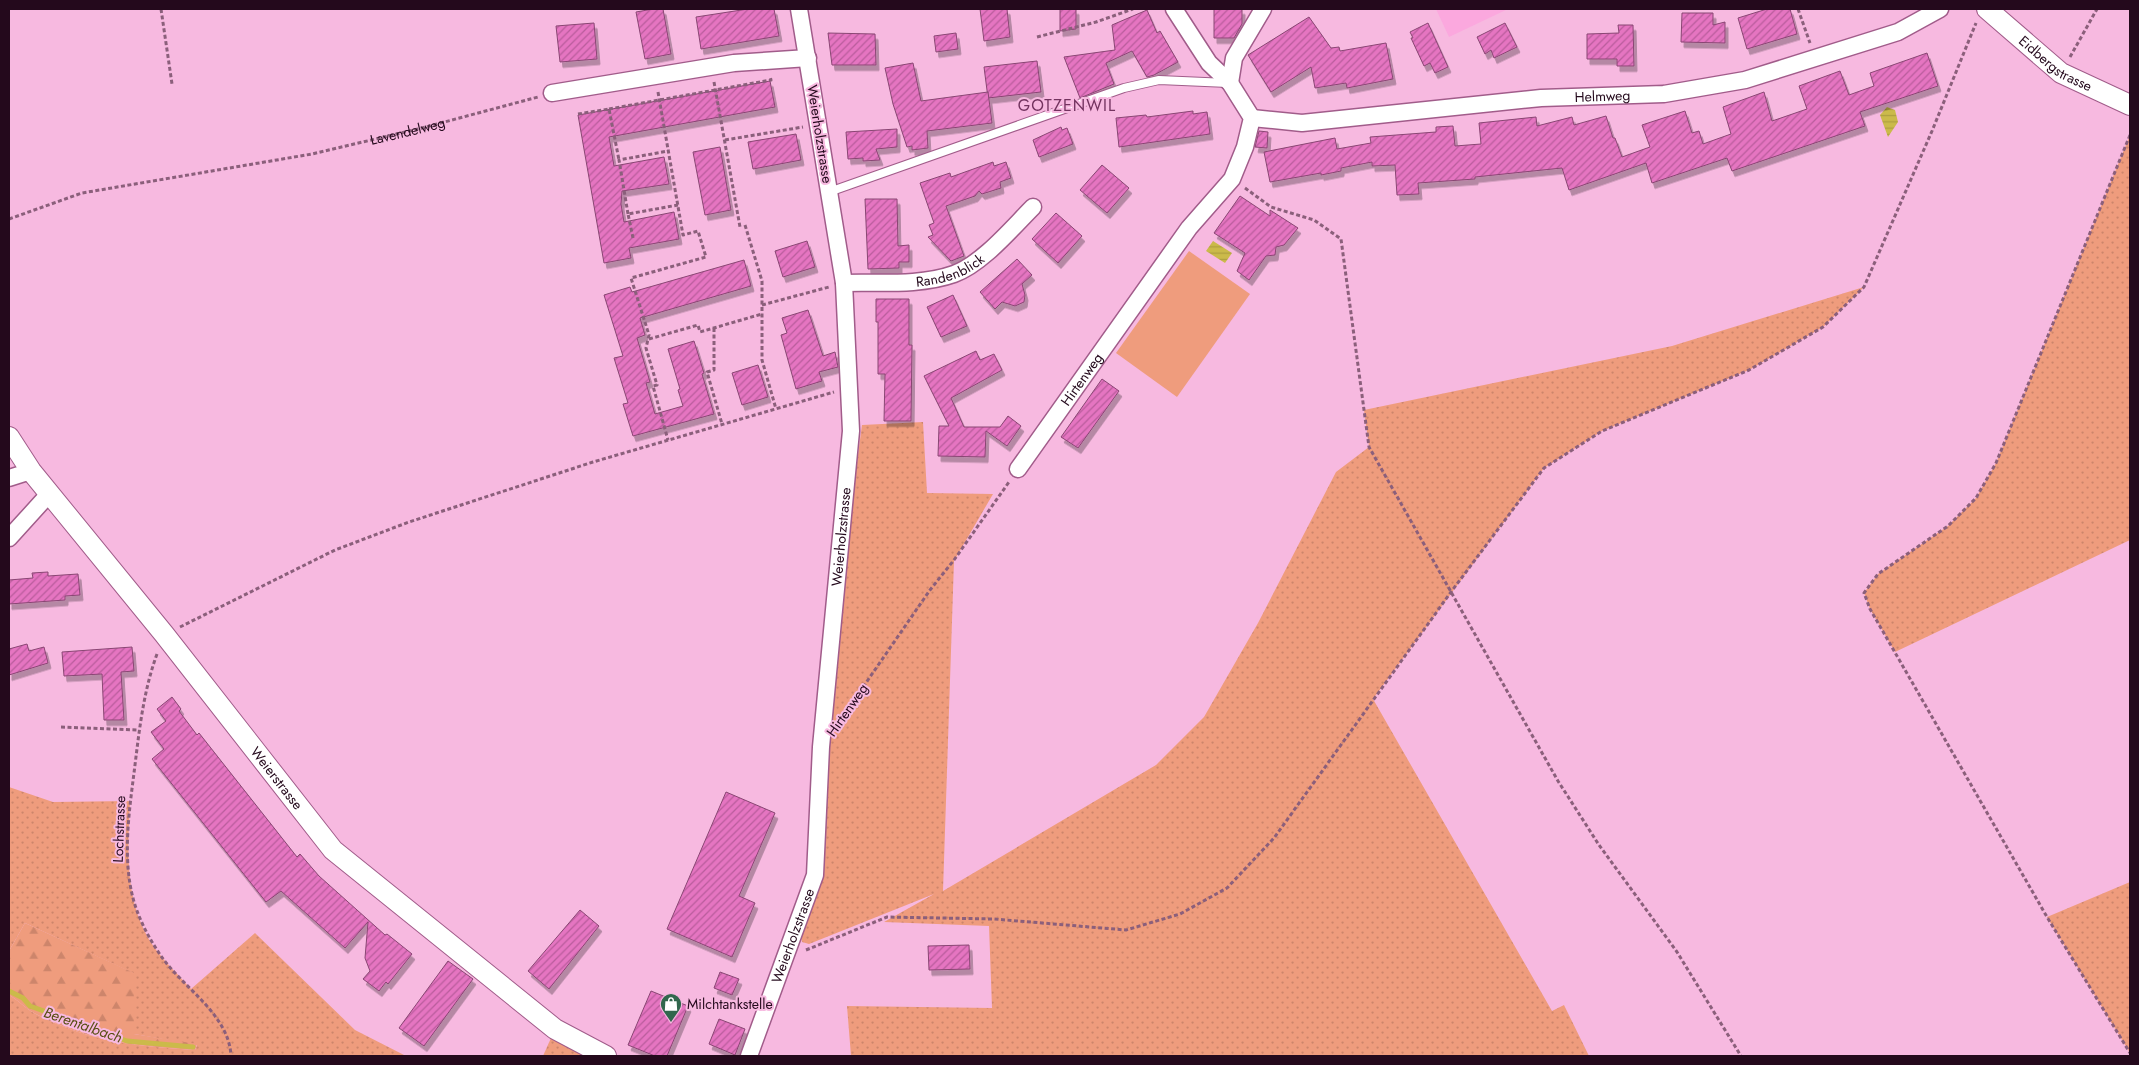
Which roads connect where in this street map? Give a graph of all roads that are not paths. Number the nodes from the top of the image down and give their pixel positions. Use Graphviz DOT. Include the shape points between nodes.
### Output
graph roads {
  1 [pos="799,9"];
  2 [pos="1174,9"];
  3 [pos="1263,9"];
  4 [pos="1940,9"];
  5 [pos="1983,13"];
  6 [pos="808,58"];
  7 [pos="1230,83"];
  8 [pos="552,93"];
  9 [pos="2130,105"];
  10 [pos="1252,118"];
  11 [pos="829,192"];
  12 [pos="1033,208"];
  13 [pos="844,283"];
  14 [pos="9,437"];
  15 [pos="1018,469"];
  16 [pos="32,471"];
  17 [pos="9,478"];
  18 [pos="49,494"];
  19 [pos="9,538"];
  20 [pos="606,1056"];
  21 [pos="749,1056"];
  1 -- 6 [label="street, Weierholzstrasse"];
  2 -- 7 [label="street" via="1210,63"];
  3 -- 7 [label="street" via="1234,58"];
  4 -- 10 [label="street, Helmweg" via="1898,32 1745,80 1664,94 1541,98 1302,123"];
  5 -- 9 [label="street, Eidbergstrasse" via="2061,73"];
  6 -- 8 [label="street" via="734,63"];
  6 -- 11 [label="street, Weierholzstrasse"];
  7 -- 10 [label="street"];
  7 -- 11 [label="lane" via="1159,80 1124,88"];
  10 -- 15 [label="street, Hirtenweg" via="1232,179 1189,228"];
  11 -- 13 [label="street, Weierholzstrasse"];
  12 -- 13 [label="street, Randenblick" via="986,254 955,273 922,281"];
  13 -- 21 [label="street, Weierholzstrasse" via="851,431 822,747 815,875"];
  14 -- 16 [label="street, Weierstrasse"];
  16 -- 17 [label="street"];
  16 -- 18 [label="street, Weierstrasse"];
  18 -- 19 [label="street"];
  18 -- 20 [label="street, Weierstrasse" via="164,634 332,850 555,1028"];
}
